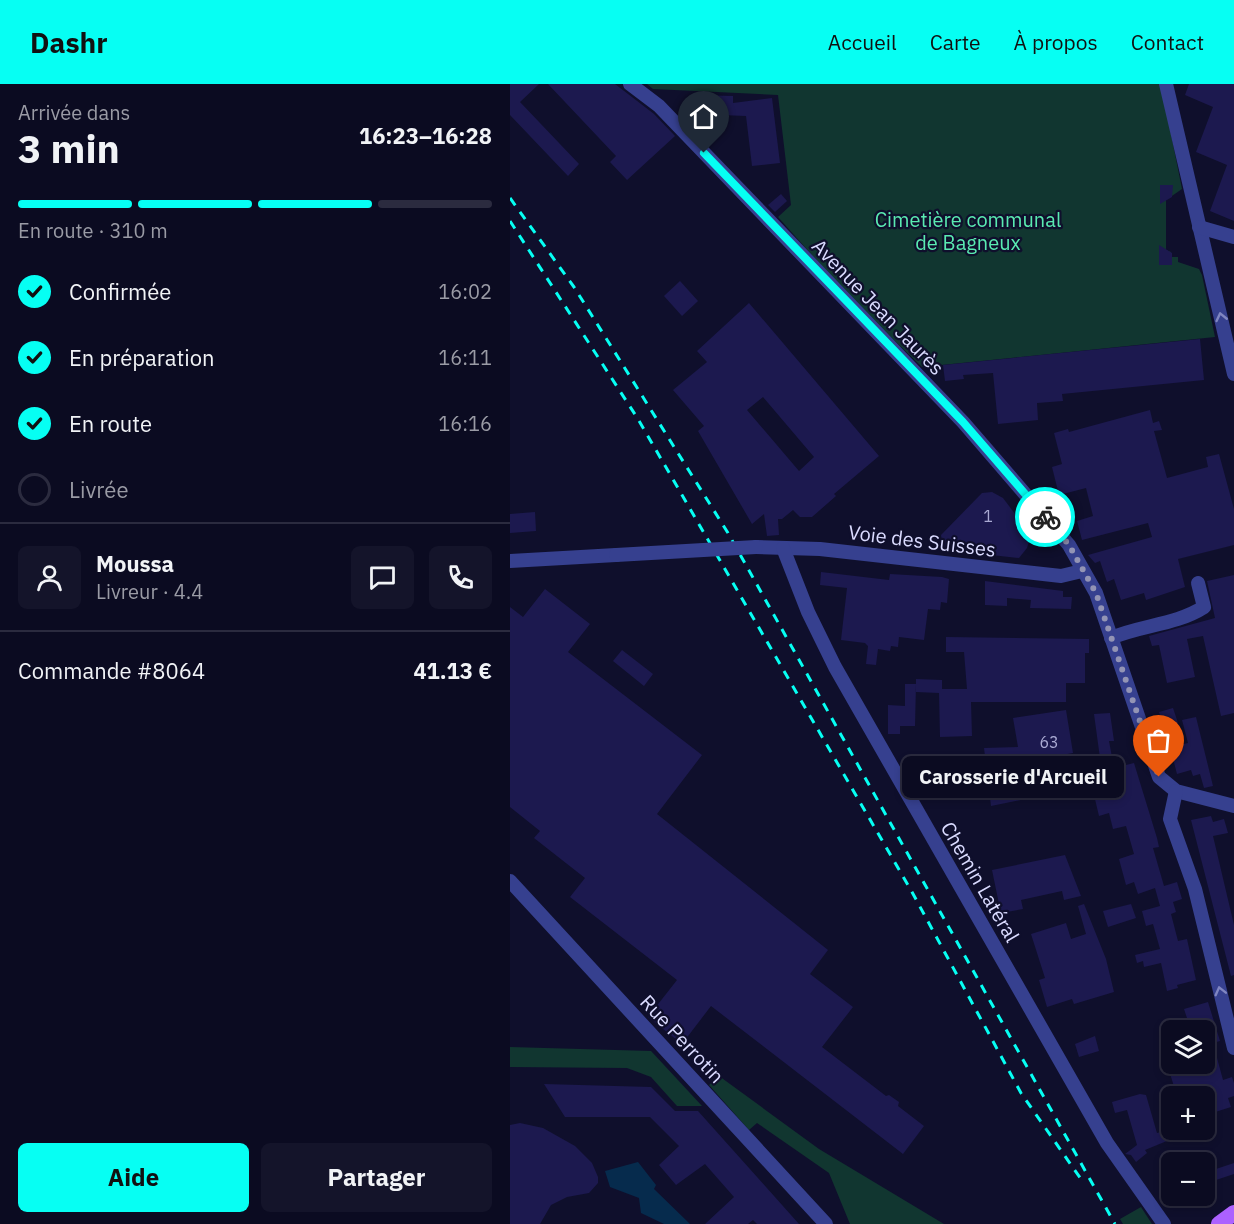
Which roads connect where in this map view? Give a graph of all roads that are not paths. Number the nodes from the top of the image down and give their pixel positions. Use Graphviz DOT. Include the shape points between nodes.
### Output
graph roads {
  1 [pos="630,84"];
  2 [pos="1166,84"];
  3 [pos="1199,227"];
  4 [pos="1234,237"];
  5 [pos="1234,374"];
  6 [pos="783,548"];
  7 [pos="510,561"];
  8 [pos="1082,571"];
  9 [pos="1198,583"];
  10 [pos="1111,638"];
  11 [pos="1176,791"];
  12 [pos="1234,806"];
  13 [pos="510,881"];
  14 [pos="1234,1048"];
  15 [pos="1234,1213"];
  16 [pos="826,1224"];
  17 [pos="1164,1224"];
  18 [pos="1219,1224"];
  1 -- 8 [label="street, Avenue Jean Jaurès" via="659,106 963,422 1069,545"];
  2 -- 3 [label="street"];
  3 -- 4 [label="street"];
  5 -- 3 [label="street, one-way"];
  6 -- 7 [label="street, Voie des Suisses, bridge"];
  6 -- 8 [label="street, Voie des Suisses" via="1061,576"];
  6 -- 17 [label="street, Chemin Latéral" via="835,667 1107,1143"];
  8 -- 10 [label="street, Avenue Jean Jaurès" via="1096,593"];
  9 -- 10 [label="street" via="1204,607 1189,616"];
  10 -- 11 [label="street, Avenue Jean Jaurès" via="1159,777"];
  11 -- 12 [label="street"];
  14 -- 11 [label="street, one-way" via="1195,889 1170,819"];
  13 -- 16 [label="street, Rue Perrotin"];
  15 -- 18 [label="main road"];
}
